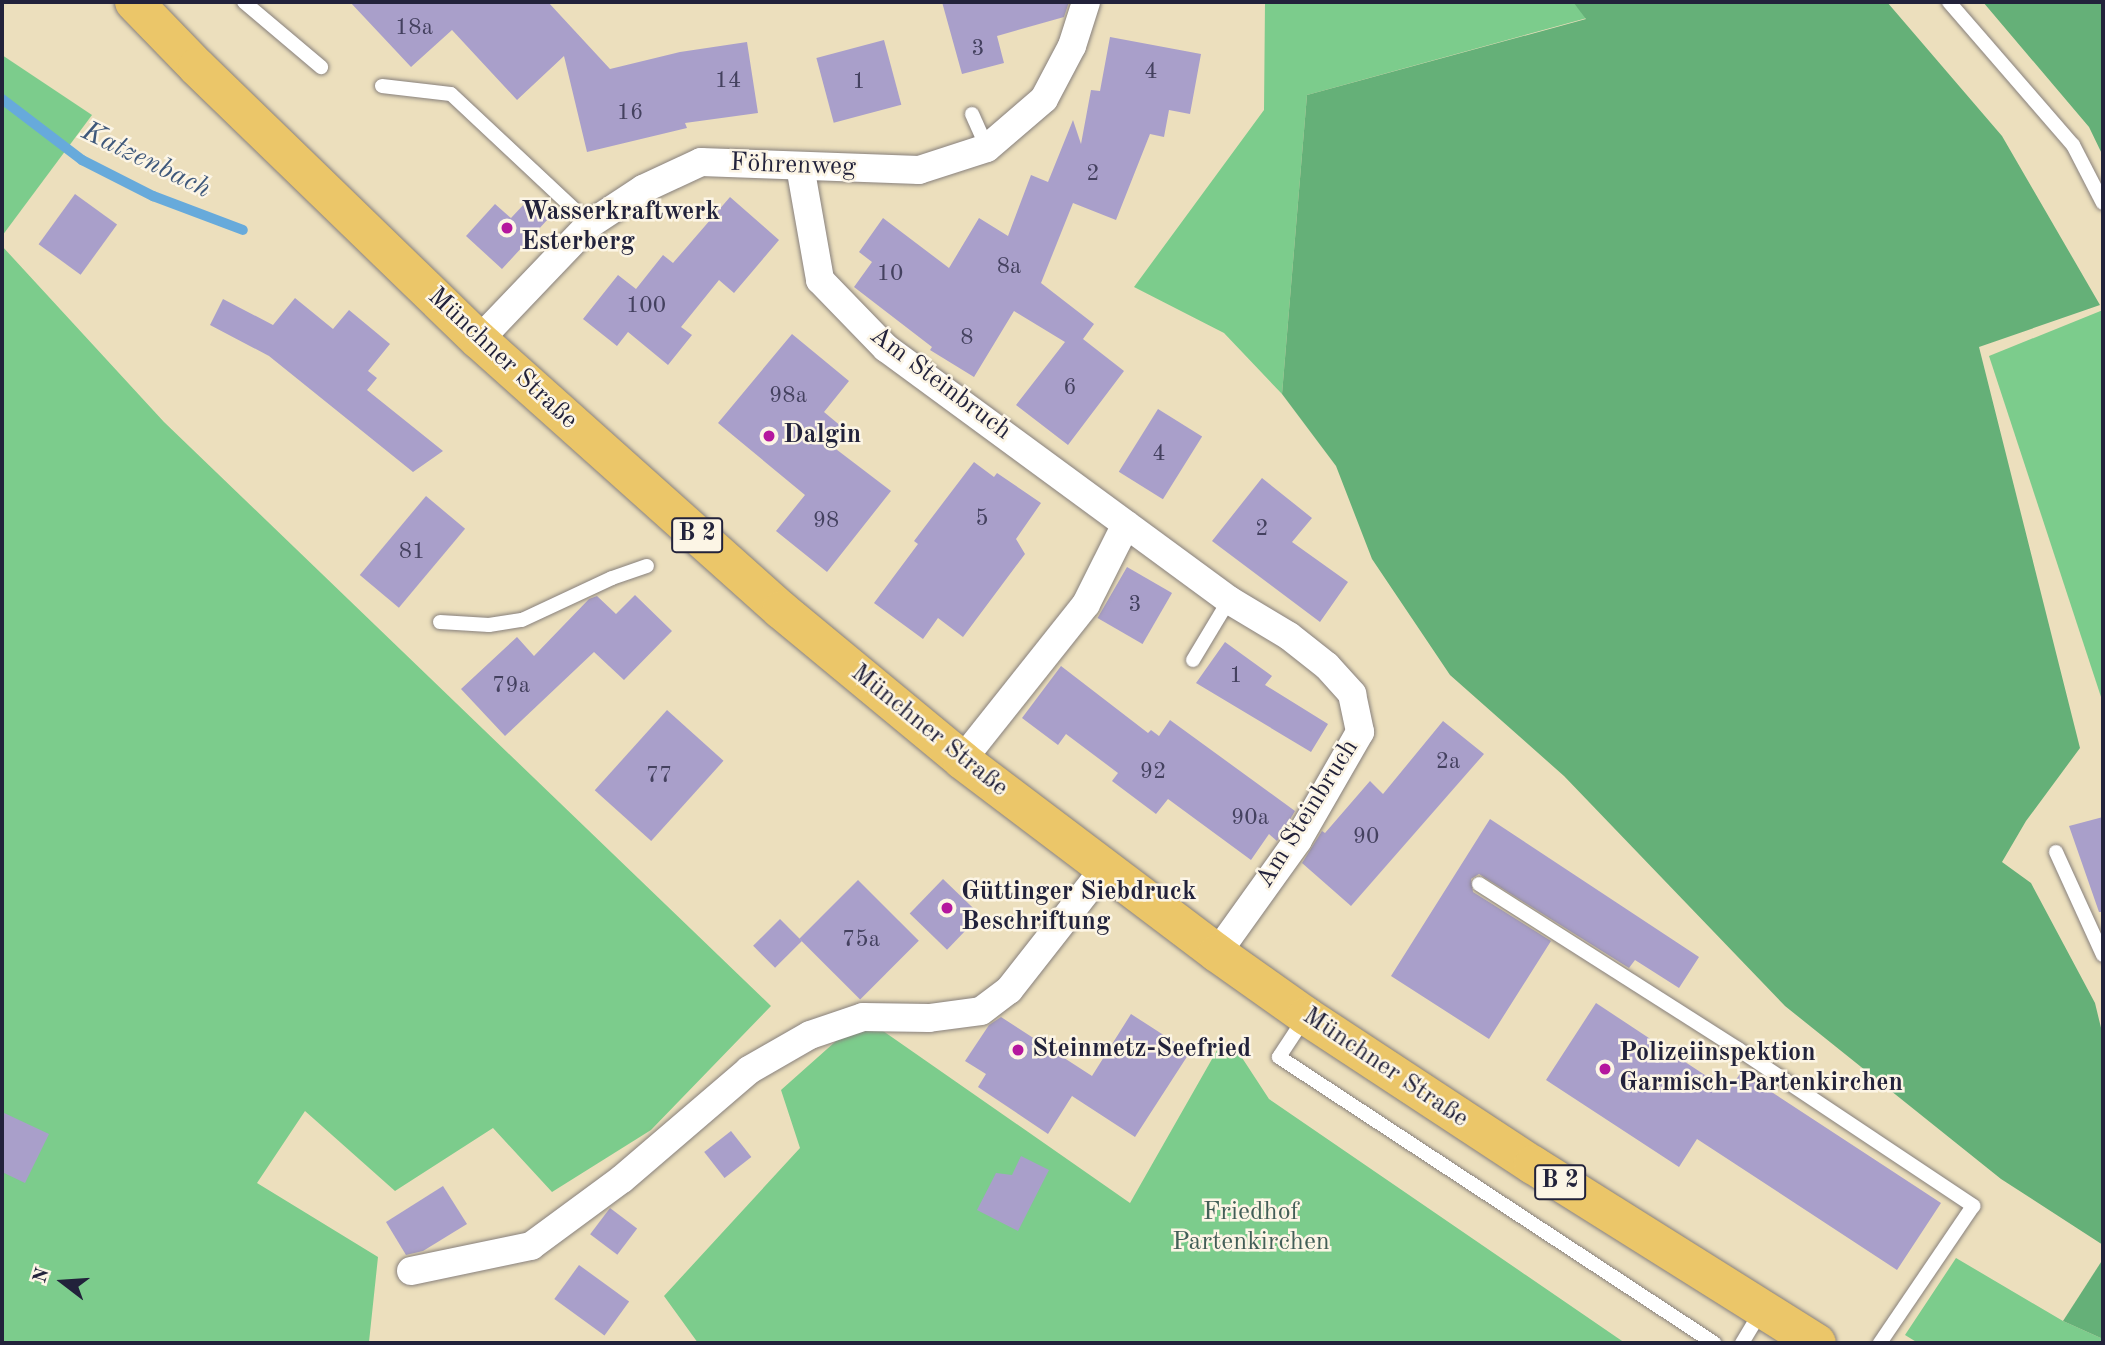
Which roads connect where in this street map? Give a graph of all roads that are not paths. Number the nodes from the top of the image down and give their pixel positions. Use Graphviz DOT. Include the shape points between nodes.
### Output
graph roads {
  1 [pos="244,2"];
  2 [pos="1086,2"];
  3 [pos="1949,2"];
  4 [pos="148,7"];
  5 [pos="321,67"];
  6 [pos="382,86"];
  7 [pos="972,114"];
  8 [pos="987,148"];
  9 [pos="800,166"];
  10 [pos="2103,203"];
  11 [pos="590,224"];
  12 [pos="479,340"];
  13 [pos="1126,524"];
  14 [pos="647,566"];
  15 [pos="1229,600"];
  16 [pos="440,622"];
  17 [pos="1193,660"];
  18 [pos="962,760"];
  19 [pos="2056,852"];
  20 [pos="1104,869"];
  21 [pos="1479,884"];
  22 [pos="1217,953"];
  23 [pos="2103,955"];
  24 [pos="1306,1016"];
  25 [pos="411,1271"];
  26 [pos="1762,1310"];
  27 [pos="1714,1343"];
  28 [pos="1742,1343"];
  29 [pos="1817,1343"];
  30 [pos="1880,1343"];
  1 -- 5 [label="lane"];
  2 -- 8 [label="street, Föhrenweg" via="1072,46 1044,99"];
  3 -- 10 [label="lane" via="2073,145"];
  4 -- 12 [label="main road, Münchner Straße / B 2"];
  6 -- 11 [label="lane" via="451,94"];
  7 -- 8 [label="lane"];
  8 -- 9 [label="street, Föhrenweg" via="919,170"];
  9 -- 11 [label="street, Föhrenweg" via="702,162 643,189"];
  9 -- 13 [label="street, Am Steinbruch" via="820,280 886,348"];
  11 -- 12 [label="street, Föhrenweg"];
  12 -- 18 [label="main road, Münchner Straße / B 2" via="781,610"];
  13 -- 15 [label="street, Am Steinbruch"];
  13 -- 18 [label="street" via="1086,604"];
  14 -- 16 [label="lane" via="523,620 489,625"];
  15 -- 17 [label="lane"];
  15 -- 22 [label="street, Am Steinbruch" via="1289,636 1327,666 1352,694 1360,732 1298,840"];
  18 -- 20 [label="main road, Münchner Straße / B 2"];
  19 -- 23 [label="lane"];
  20 -- 22 [label="main road, Münchner Straße / B 2"];
  20 -- 25 [label="street" via="1009,990 982,1011 929,1018 863,1017 810,1035 749,1070 622,1179 531,1246"];
  21 -- 30 [label="lane" via="1973,1206"];
  22 -- 24 [label="main road, Münchner Straße / B 2"];
  24 -- 26 [label="main road, Münchner Straße / B 2"];
  24 -- 27 [label="lane" via="1279,1057"];
  26 -- 28 [label="lane"];
  26 -- 29 [label="main road, Münchner Straße / B 2"];
}
